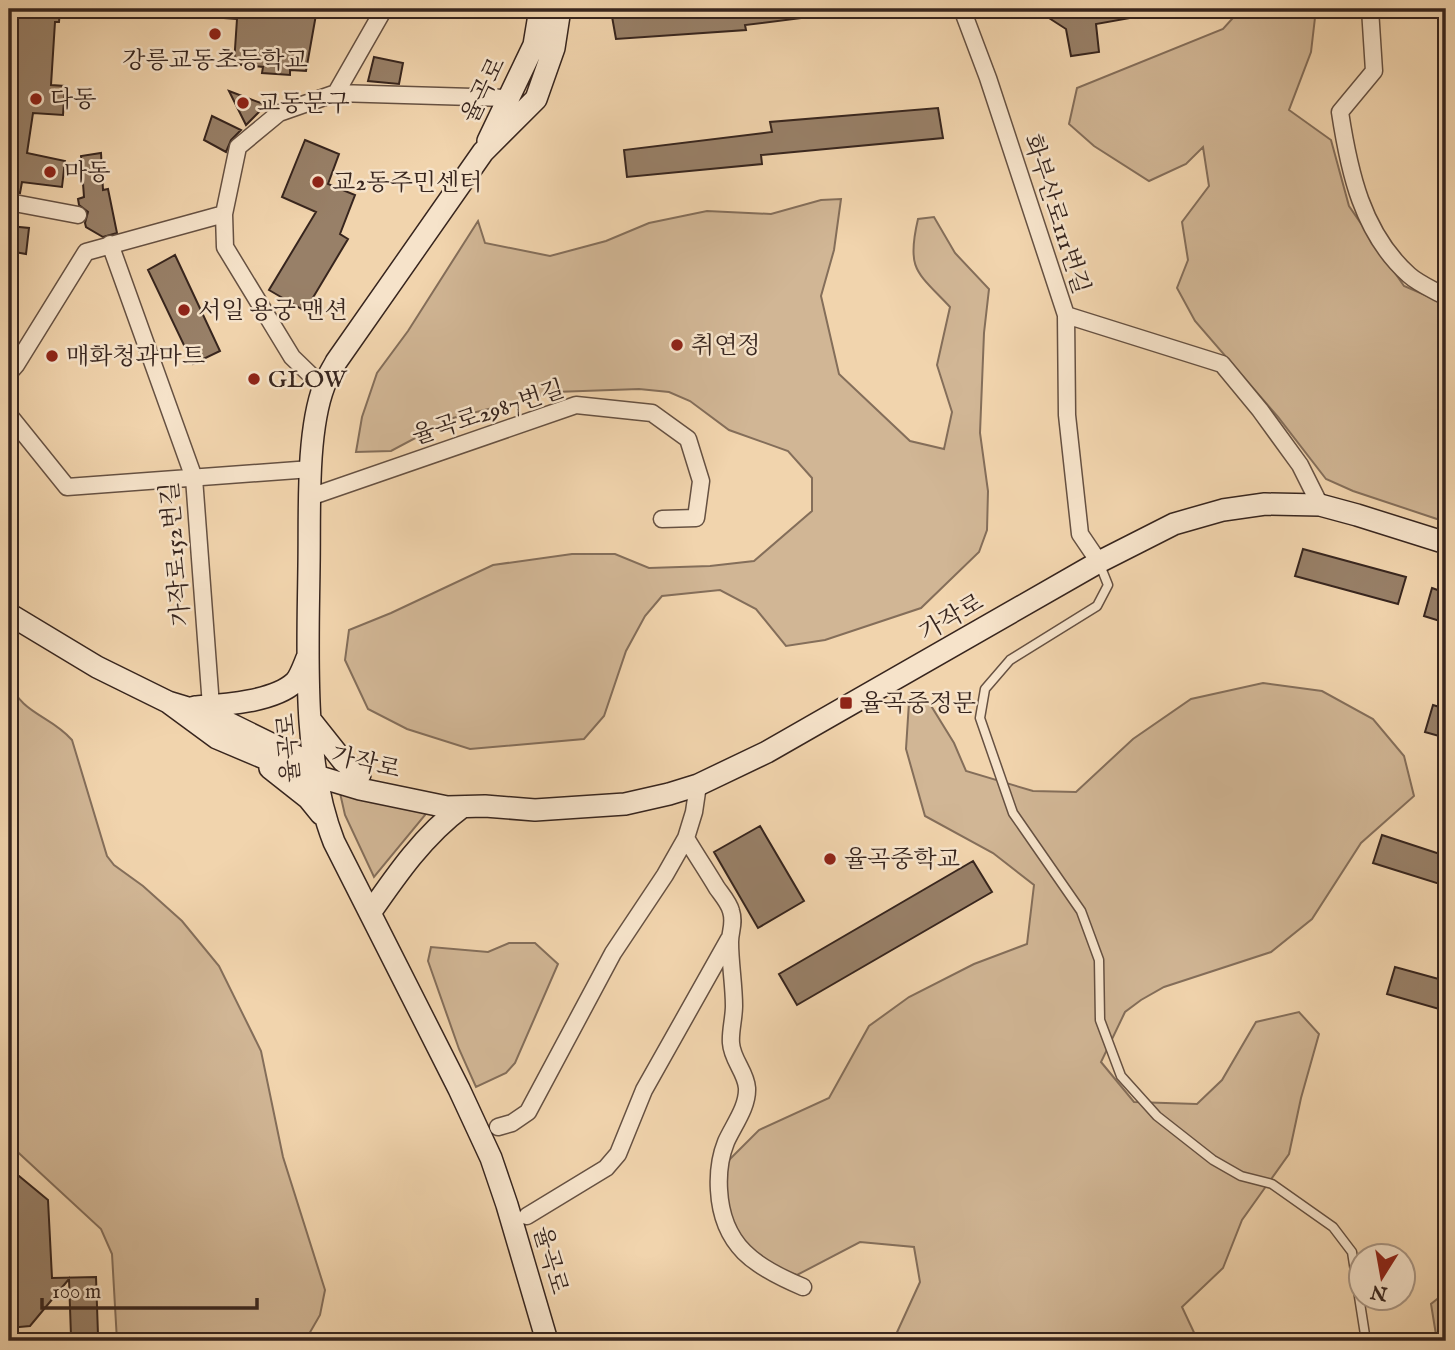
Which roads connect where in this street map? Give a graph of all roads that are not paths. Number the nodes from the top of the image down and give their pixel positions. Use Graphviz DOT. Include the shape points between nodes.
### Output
graph roads {
  1 [pos="384,9"];
  2 [pos="540,9"];
  3 [pos="560,9"];
  4 [pos="962,9"];
  5 [pos="1370,9"];
  6 [pos="336,93"];
  7 [pos="507,98"];
  8 [pos="483,152"];
  9 [pos="9,202"];
  10 [pos="224,214"];
  11 [pos="78,215"];
  12 [pos="110,244"];
  13 [pos="1446,297"];
  14 [pos="1066,315"];
  15 [pos="9,373"];
  16 [pos="323,387"];
  17 [pos="9,415"];
  18 [pos="311,469"];
  19 [pos="194,478"];
  20 [pos="310,497"];
  21 [pos="1320,505"];
  22 [pos="662,519"];
  23 [pos="1446,544"];
  24 [pos="1099,562"];
  25 [pos="9,614"];
  26 [pos="308,656"];
  27 [pos="177,705"];
  28 [pos="211,706"];
  29 [pos="312,720"];
  30 [pos="216,738"];
  31 [pos="315,771"];
  32 [pos="360,774"];
  33 [pos="698,785"];
  34 [pos="485,806"];
  35 [pos="462,807"];
  36 [pos="325,818"];
  37 [pos="685,838"];
  38 [pos="370,913"];
  39 [pos="730,939"];
  40 [pos="498,1127"];
  41 [pos="527,1216"];
  42 [pos="803,1287"];
  43 [pos="547,1341"];
  44 [pos="1366,1341"];
  1 -- 6 [label="street"];
  2 -- 7 [label="street, 율곡로" via="534,45"];
  3 -- 8 [label="street, 율곡로" via="554,48 536,99"];
  4 -- 14 [label="street, 화부산로111번길"];
  5 -- 13 [label="street" via="1374,71 1340,112 1347,157 1364,214 1381,241 1409,275"];
  6 -- 7 [label="street"];
  6 -- 10 [label="street" via="279,113 238,147"];
  7 -- 8 [label="street, 율곡로"];
  8 -- 16 [label="street, 율곡로"];
  9 -- 11 [label="street"];
  10 -- 12 [label="street"];
  10 -- 16 [label="street" via="225,247 292,357"];
  12 -- 15 [label="street" via="86,252"];
  12 -- 19 [label="street, 가작로152번길"];
  14 -- 21 [label="street, 화부산로111번길" via="1222,364 1300,465"];
  14 -- 24 [label="street" via="1067,415 1080,534"];
  16 -- 18 [label="street, 율곡로"];
  17 -- 19 [label="street" via="67,488"];
  18 -- 19 [label="street"];
  18 -- 20 [label="street, 율곡로"];
  19 -- 28 [label="street, 가작로152번길"];
  20 -- 22 [label="street, 율곡로2987번길" via="576,405 652,413 688,439 701,481 696,518"];
  20 -- 26 [label="street, 율곡로"];
  21 -- 23 [label="street, 가작로"];
  21 -- 24 [label="street, 가작로" via="1223,510 1174,523"];
  24 -- 33 [label="street, 가작로" via="767,752"];
  24 -- 44 [label="lane" via="1108,585 1097,606 1010,660 985,690 980,718 1013,813 1082,911 1099,960 1100,1020 1121,1076 1157,1116 1213,1160 1241,1177 1272,1184 1333,1227 1352,1252"];
  25 -- 27 [label="street, 가작로" via="97,667"];
  26 -- 28 [label="street" via="296,682 248,702"];
  26 -- 29 [label="street, 율곡로"];
  27 -- 28 [label="street"];
  27 -- 30 [label="street, 가작로"];
  27 -- 31 [label="street, 가작로" via="214,716"];
  29 -- 31 [label="street, 율곡로"];
  29 -- 32 [label="street" via="343,761"];
  30 -- 31 [label="street, 가작로"];
  30 -- 36 [label="street" via="278,772"];
  31 -- 32 [label="street, 가작로"];
  31 -- 35 [label="street, 가작로" via="447,807"];
  31 -- 36 [label="street, 율곡로"];
  32 -- 34 [label="street, 가작로"];
  33 -- 34 [label="street, 가작로" via="625,804 535,810"];
  33 -- 37 [label="street"];
  34 -- 35 [label="street, 가작로"];
  35 -- 38 [label="street" via="414,853"];
  36 -- 38 [label="street, 율곡로"];
  37 -- 39 [label="street" via="731,909"];
  37 -- 40 [label="street" via="613,953 528,1112"];
  38 -- 43 [label="street, 율곡로" via="491,1158"];
  39 -- 41 [label="street" via="644,1090 618,1154 606,1168"];
  39 -- 42 [label="street" via="734,1004 730,1040 747,1089 744,1107 724,1145 718,1173 720,1206 724,1225 755,1262"];
}
